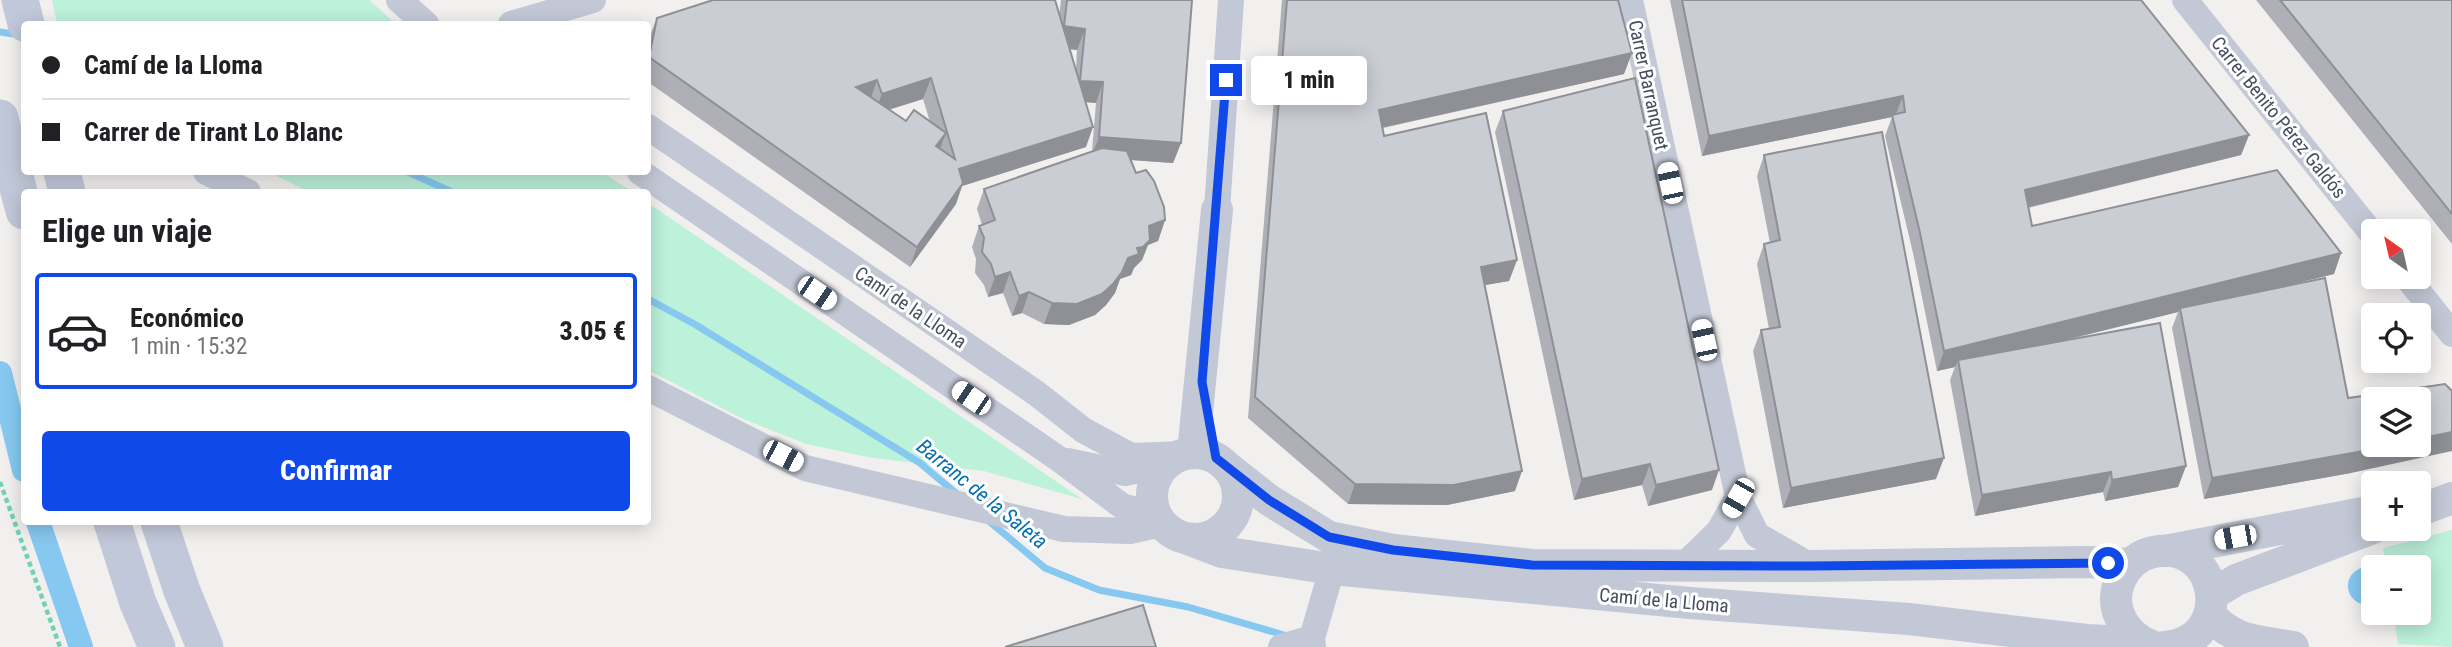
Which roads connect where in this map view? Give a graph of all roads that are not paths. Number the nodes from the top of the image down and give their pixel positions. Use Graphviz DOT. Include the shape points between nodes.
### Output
graph roads {
  1 [pos="20,0"];
  2 [pos="399,0"];
  3 [pos="593,0"];
  4 [pos="1231,0"];
  5 [pos="1630,0"];
  6 [pos="2185,0"];
  7 [pos="538,8"];
  8 [pos="25,21"];
  9 [pos="423,21"];
  10 [pos="516,21"];
  11 [pos="0,118"];
  12 [pos="651,129"];
  13 [pos="212,175"];
  14 [pos="644,175"];
  15 [pos="242,189"];
  16 [pos="21,199"];
  17 [pos="1217,210"];
  18 [pos="2361,220"];
  19 [pos="2416,289"];
  20 [pos="2452,334"];
  21 [pos="651,390"];
  22 [pos="1059,459"];
  23 [pos="1197,459"];
  24 [pos="2452,497"];
  25 [pos="1738,498"];
  26 [pos="2431,500"];
  27 [pos="2431,506"];
  28 [pos="2361,513"];
  29 [pos="1158,519"];
  30 [pos="113,525"];
  31 [pos="160,525"];
  32 [pos="2361,533"];
  33 [pos="1188,539"];
  34 [pos="2164,551"];
  35 [pos="2131,564"];
  36 [pos="1683,566"];
  37 [pos="1811,566"];
  38 [pos="1332,569"];
  39 [pos="2211,604"];
  40 [pos="1313,642"];
  41 [pos="2163,646"];
  42 [pos="157,647"];
  43 [pos="205,647"];
  44 [pos="1281,647"];
  45 [pos="2293,647"];
  1 -- 8 [label="main road"];
  2 -- 9 [label="street"];
  3 -- 7 [label="street"];
  4 -- 17 [label="street"];
  5 -- 25 [label="street, Carrer Barranquet"];
  6 -- 18 [label="street, Carrer Benito Pérez Galdós"];
  7 -- 10 [label="street"];
  11 -- 16 [label="main road"];
  12 -- 23 [label="street, Camí de la Lloma" via="1025,385 1083,430 1131,456"];
  13 -- 15 [label="street"];
  14 -- 22 [label="street"];
  17 -- 23 [label="street"];
  19 -- 20 [label="street"];
  21 -- 29 [label="street" via="805,468 1064,529 1130,531"];
  22 -- 23 [label="street" via="1125,473"];
  22 -- 29 [label="street" via="1122,506"];
  23 -- 29 [label="street" via="1153,483 1152,505"];
  23 -- 33 [label="street" via="1234,478 1238,504 1233,517 1214,535"];
  23 -- 36 [label="street, Camí de la Lloma" via="1329,537 1393,550 1532,565"];
  24 -- 26 [label="street"];
  24 -- 27 [label="street"];
  25 -- 36 [label="street" via="1719,531"];
  25 -- 37 [label="street, Carrer Barranquet" via="1757,535"];
  28 -- 34 [label="street"];
  29 -- 33 [label="street, Camí de la Lloma" via="1173,534"];
  30 -- 42 [label="main road"];
  31 -- 43 [label="main road"];
  32 -- 39 [label="street" via="2236,580"];
  33 -- 38 [label="street, Camí de la Lloma" via="1222,552"];
  34 -- 35 [label="street" via="2146,554"];
  34 -- 39 [label="street" via="2191,559 2202,569"];
  35 -- 37 [label="street, Camí de la Lloma"];
  35 -- 41 [label="street" via="2116,591 2121,622 2131,634"];
  36 -- 37 [label="street, Camí de la Lloma"];
  38 -- 40 [label="street"];
  38 -- 41 [label="street, Camí de la Lloma"];
  39 -- 41 [label="street" via="2196,635 2185,643"];
  39 -- 45 [label="street" via="2227,632"];
  40 -- 44 [label="street"];
}
